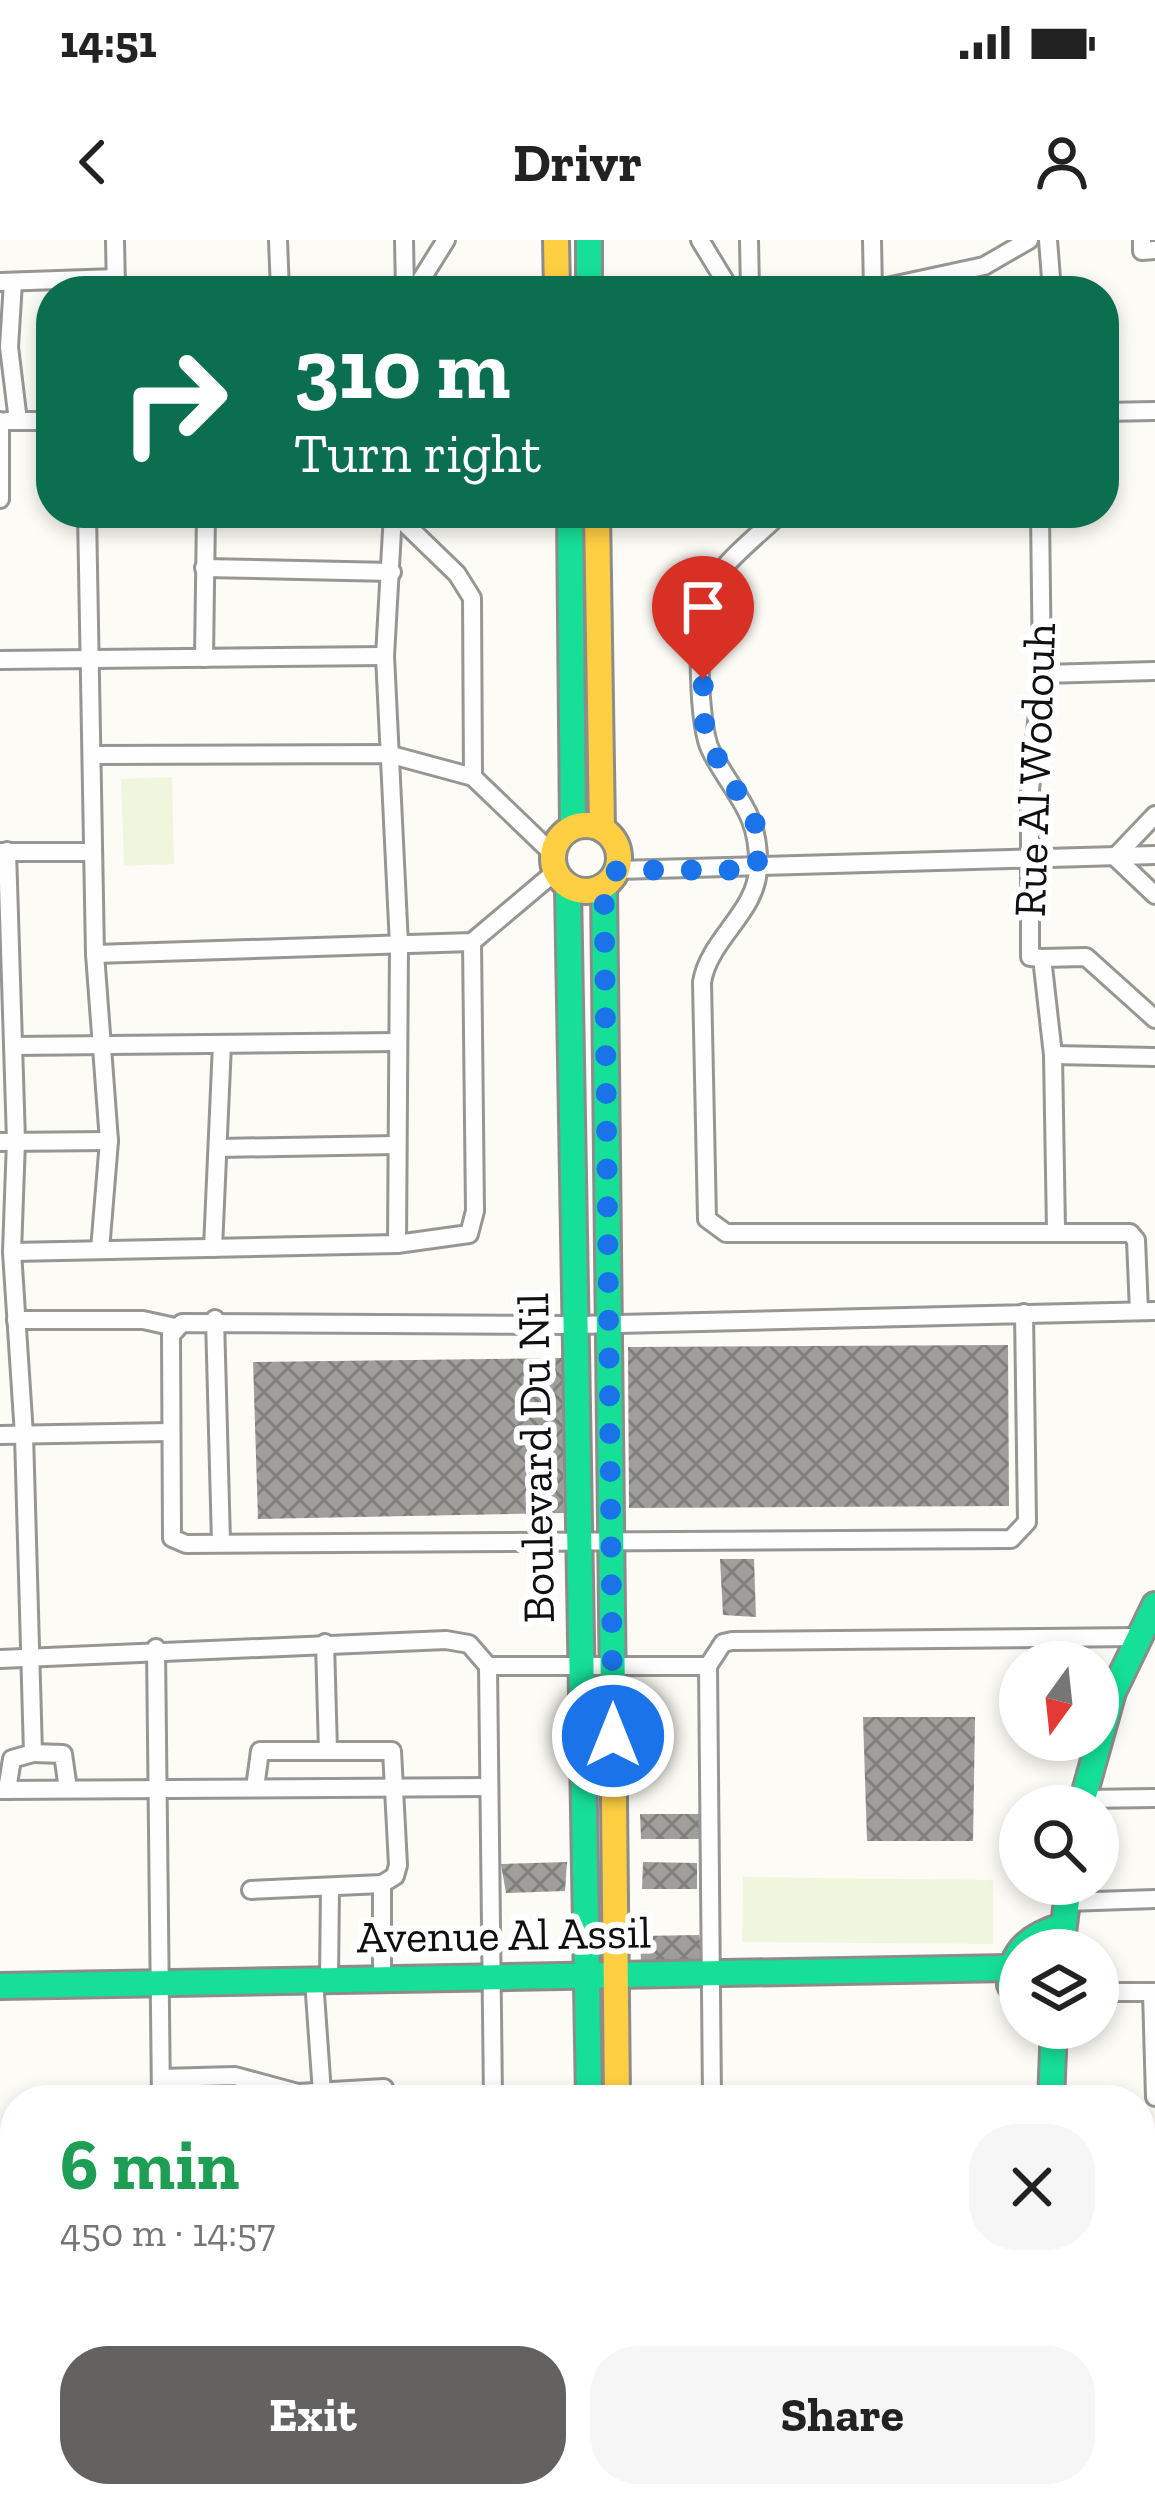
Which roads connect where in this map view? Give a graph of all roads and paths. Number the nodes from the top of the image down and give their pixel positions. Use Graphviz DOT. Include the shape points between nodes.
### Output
graph roads {
  1 [pos="116,240"];
  2 [pos="278,240"];
  3 [pos="404,240"];
  4 [pos="446,240"];
  5 [pos="556,240"];
  6 [pos="589,240"];
  7 [pos="700,240"];
  8 [pos="749,240"];
  9 [pos="872,240"];
  10 [pos="1029,240"];
  11 [pos="1048,240"];
  12 [pos="1142,240"];
  13 [pos="1155,250"];
  14 [pos="116,276"];
  15 [pos="279,276"];
  16 [pos="405,276"];
  17 [pos="423,276"];
  18 [pos="557,276"];
  19 [pos="589,276"];
  20 [pos="721,276"];
  21 [pos="750,276"];
  22 [pos="873,276"];
  23 [pos="938,276"];
  24 [pos="1051,276"];
  25 [pos="6,282"];
  26 [pos="36,283"];
  27 [pos="4,346"];
  28 [pos="1155,411"];
  29 [pos="1119,412"];
  30 [pos="6,421"];
  31 [pos="0,499"];
  32 [pos="87,528"];
  33 [pos="205,528"];
  34 [pos="393,528"];
  35 [pos="409,528"];
  36 [pos="571,528"];
  37 [pos="597,528"];
  38 [pos="766,528"];
  39 [pos="1040,528"];
  40 [pos="204,568"];
  41 [pos="392,572"];
  42 [pos="385,656"];
  43 [pos="204,658"];
  44 [pos="90,659"];
  45 [pos="0,660"];
  46 [pos="1155,671"];
  47 [pos="1042,674"];
  48 [pos="388,754"];
  49 [pos="93,755"];
  50 [pos="473,777"];
  51 [pos="1155,814"];
  52 [pos="573,827"];
  53 [pos="602,829"];
  54 [pos="4,851"];
  55 [pos="92,852"];
  56 [pos="1155,855"];
  57 [pos="1115,857"];
  58 [pos="1030,860"];
  59 [pos="559,870"];
  60 [pos="758,870"];
  61 [pos="610,878"];
  62 [pos="1155,895"];
  63 [pos="472,941"];
  64 [pos="399,946"];
  65 [pos="95,955"];
  66 [pos="1042,958"];
  67 [pos="1155,1019"];
  68 [pos="398,1042"];
  69 [pos="102,1044"];
  70 [pos="222,1044"];
  71 [pos="13,1046"];
  72 [pos="1053,1055"];
  73 [pos="1155,1057"];
  74 [pos="8,1141"];
  75 [pos="109,1141"];
  76 [pos="395,1145"];
  77 [pos="218,1148"];
  78 [pos="1056,1231"];
  79 [pos="397,1244"];
  80 [pos="213,1248"];
  81 [pos="100,1250"];
  82 [pos="12,1252"];
  83 [pos="1147,1311"];
  84 [pos="1024,1313"];
  85 [pos="215,1319"];
  86 [pos="16,1320"];
  87 [pos="608,1324"];
  88 [pos="577,1325"];
  89 [pos="175,1327"];
  90 [pos="170,1432"];
  91 [pos="24,1435"];
  92 [pos="0,1436"];
  93 [pos="220,1542"];
  94 [pos="580,1543"];
  95 [pos="611,1543"];
  96 [pos="1155,1605"];
  97 [pos="1137,1637"];
  98 [pos="325,1643"];
  99 [pos="156,1648"];
  100 [pos="31,1657"];
  101 [pos="0,1659"];
  102 [pos="488,1666"];
  103 [pos="708,1666"];
  104 [pos="580,1667"];
  105 [pos="613,1667"];
  106 [pos="328,1751"];
  107 [pos="33,1753"];
  108 [pos="1087,1785"];
  109 [pos="392,1787"];
  110 [pos="489,1787"];
  111 [pos="255,1788"];
  112 [pos="159,1789"];
  113 [pos="3,1790"];
  114 [pos="68,1790"];
  115 [pos="1155,1798"];
  116 [pos="1119,1800"];
  117 [pos="382,1884"];
  118 [pos="331,1887"];
  119 [pos="251,1890"];
  120 [pos="1155,1899"];
  121 [pos="1065,1916"];
  122 [pos="999,1968"];
  123 [pos="711,1973"];
  124 [pos="617,1974"];
  125 [pos="586,1975"];
  126 [pos="493,1976"];
  127 [pos="382,1979"];
  128 [pos="322,1980"];
  129 [pos="160,1983"];
  130 [pos="0,1986"];
  131 [pos="1119,1992"];
  132 [pos="1154,1992"];
  133 [pos="1053,2049"];
  134 [pos="161,2078"];
  135 [pos="161,2085"];
  136 [pos="264,2085"];
  137 [pos="333,2085"];
  138 [pos="494,2085"];
  139 [pos="589,2085"];
  140 [pos="617,2085"];
  141 [pos="712,2085"];
  142 [pos="1052,2085"];
  143 [pos="1155,2085"];
  1 -- 14 [label="street"];
  2 -- 15 [label="street"];
  3 -- 16 [label="street"];
  4 -- 17 [label="street"];
  5 -- 18 [label="street"];
  6 -- 19 [label="street"];
  7 -- 20 [label="street"];
  8 -- 21 [label="street"];
  9 -- 22 [label="street"];
  10 -- 23 [label="street" via="984,266"];
  11 -- 24 [label="street"];
  12 -- 13 [label="street" via="1142,251"];
  25 -- 26 [label="street"];
  25 -- 27 [label="street"];
  27 -- 30 [label="street"];
  28 -- 29 [label="street"];
  30 -- 31 [label="street"];
  32 -- 44 [label="street"];
  33 -- 40 [label="street"];
  34 -- 41 [label="street"];
  35 -- 50 [label="street" via="472,598"];
  36 -- 52 [label="street"];
  37 -- 53 [label="street"];
  38 -- 60 [label="street" via="714,582 703,613 705,737 755,822"];
  39 -- 47 [label="street, Rue Al Wodouh"];
  40 -- 41 [label="street"];
  40 -- 43 [label="street"];
  41 -- 42 [label="street"];
  42 -- 43 [label="street"];
  42 -- 48 [label="street"];
  43 -- 44 [label="street"];
  44 -- 45 [label="street"];
  44 -- 49 [label="street"];
  46 -- 47 [label="street"];
  47 -- 58 [label="street, Rue Al Wodouh"];
  48 -- 49 [label="street"];
  48 -- 50 [label="street"];
  48 -- 64 [label="street"];
  49 -- 55 [label="street"];
  50 -- 59 [label="street"];
  51 -- 57 [label="street"];
  52 -- 53 [label="street"];
  52 -- 59 [label="street"];
  53 -- 61 [label="street" via="618,849"];
  54 -- 55 [label="street"];
  54 -- 71 [label="street"];
  55 -- 65 [label="street"];
  56 -- 57 [label="street"];
  57 -- 58 [label="street"];
  57 -- 62 [label="street"];
  58 -- 60 [label="street"];
  58 -- 66 [label="street, Rue Al Wodouh" via="1030,957"];
  59 -- 61 [label="street" via="586,891"];
  59 -- 63 [label="street"];
  59 -- 88 [label="street, Boulevard Du Nil"];
  60 -- 61 [label="street"];
  60 -- 78 [label="street" via="750,898 706,960 702,982 707,1219 726,1233"];
  61 -- 87 [label="street, Boulevard Du Nil"];
  63 -- 64 [label="street"];
  63 -- 79 [label="street" via="473,1228 459,1240"];
  64 -- 65 [label="street"];
  64 -- 68 [label="street"];
  65 -- 69 [label="street"];
  66 -- 67 [label="street" via="1086,957"];
  66 -- 72 [label="street, Rue Al Wodouh"];
  68 -- 70 [label="street"];
  68 -- 76 [label="street"];
  69 -- 70 [label="street"];
  69 -- 71 [label="street"];
  69 -- 75 [label="street"];
  70 -- 77 [label="street"];
  71 -- 74 [label="street"];
  72 -- 73 [label="street"];
  72 -- 78 [label="street, Rue Al Wodouh"];
  74 -- 75 [label="street"];
  74 -- 82 [label="street"];
  75 -- 81 [label="street"];
  76 -- 77 [label="street"];
  76 -- 79 [label="street"];
  77 -- 80 [label="street"];
  78 -- 83 [label="street" via="1130,1233"];
  79 -- 80 [label="street"];
  80 -- 81 [label="street"];
  81 -- 82 [label="street"];
  82 -- 86 [label="street"];
  83 -- 84 [label="street"];
  84 -- 87 [label="street"];
  84 -- 95 [label="street" via="1027,1522 1018,1537"];
  85 -- 88 [label="street"];
  85 -- 89 [label="street"];
  85 -- 93 [label="street"];
  86 -- 89 [label="street"];
  86 -- 91 [label="street"];
  87 -- 88 [label="street"];
  87 -- 95 [label="street, Boulevard Du Nil"];
  88 -- 94 [label="street, Boulevard Du Nil"];
  89 -- 90 [label="street"];
  90 -- 91 [label="street"];
  90 -- 93 [label="street" via="172,1538"];
  91 -- 92 [label="street"];
  91 -- 100 [label="street"];
  93 -- 94 [label="street"];
  94 -- 95 [label="street"];
  94 -- 104 [label="street, Boulevard Du Nil"];
  95 -- 105 [label="street, Boulevard Du Nil"];
  96 -- 97 [label="street"];
  97 -- 103 [label="street" via="732,1641"];
  97 -- 108 [label="street"];
  98 -- 99 [label="street"];
  98 -- 102 [label="street" via="446,1640 469,1644"];
  98 -- 106 [label="street"];
  99 -- 100 [label="street"];
  99 -- 112 [label="street"];
  100 -- 101 [label="street"];
  100 -- 107 [label="street"];
  102 -- 104 [label="street"];
  102 -- 110 [label="street"];
  103 -- 105 [label="street"];
  103 -- 123 [label="street"];
  104 -- 105 [label="street"];
  104 -- 125 [label="street, Boulevard Du Nil"];
  105 -- 124 [label="street, Boulevard Du Nil"];
  106 -- 109 [label="street" via="392,1751"];
  106 -- 111 [label="street" via="260,1751"];
  107 -- 113 [label="street" via="12,1759"];
  107 -- 114 [label="street" via="63,1754"];
  109 -- 110 [label="street"];
  109 -- 111 [label="street"];
  109 -- 117 [label="street" via="398,1871"];
  110 -- 126 [label="street"];
  111 -- 112 [label="street"];
  112 -- 114 [label="street"];
  112 -- 129 [label="street"];
  113 -- 114 [label="street"];
  115 -- 116 [label="street"];
  117 -- 118 [label="street"];
  117 -- 127 [label="street"];
  118 -- 119 [label="street"];
  118 -- 128 [label="street"];
  120 -- 121 [label="street"];
  122 -- 123 [label="street, Avenue Al Assil"];
  123 -- 124 [label="street, Avenue Al Assil"];
  123 -- 141 [label="street"];
  124 -- 125 [label="street, Avenue Al Assil"];
  124 -- 140 [label="street, Boulevard Du Nil"];
  125 -- 126 [label="street, Avenue Al Assil"];
  125 -- 139 [label="street, Boulevard Du Nil"];
  126 -- 127 [label="street, Avenue Al Assil"];
  126 -- 138 [label="street"];
  127 -- 128 [label="street, Avenue Al Assil"];
  128 -- 129 [label="street, Avenue Al Assil"];
  128 -- 137 [label="street"];
  129 -- 130 [label="street, Avenue Al Assil"];
  129 -- 134 [label="street"];
  131 -- 132 [label="street"];
  132 -- 143 [label="street"];
  133 -- 142 [label="street"];
  134 -- 135 [label="street"];
  134 -- 136 [label="street" via="235,2076"];
}
